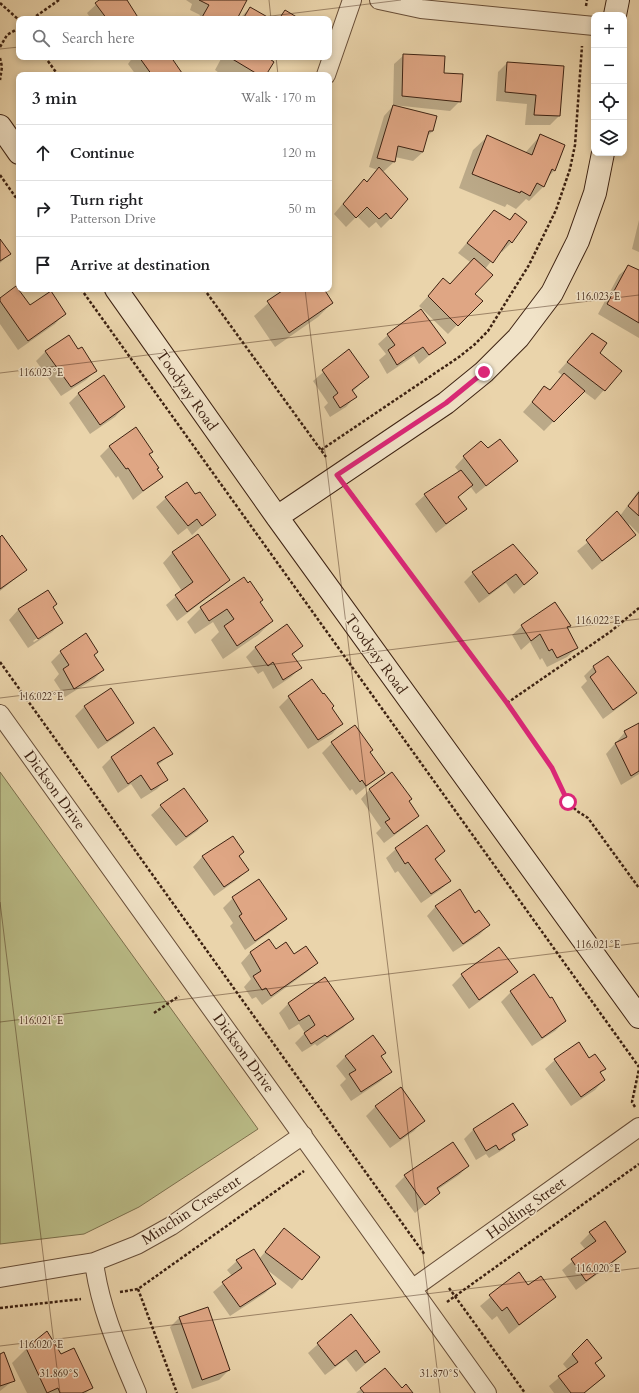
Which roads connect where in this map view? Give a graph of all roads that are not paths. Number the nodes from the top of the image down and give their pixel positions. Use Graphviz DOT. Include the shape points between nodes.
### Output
graph roads {
  1 [pos="352,0"];
  2 [pos="379,0"];
  3 [pos="618,0"];
  4 [pos="616,12"];
  5 [pos="591,26"];
  6 [pos="332,58"];
  7 [pos="331,60"];
  8 [pos="327,72"];
  9 [pos="0,126"];
  10 [pos="16,149"];
  11 [pos="602,156"];
  12 [pos="118,292"];
  13 [pos="277,517"];
  14 [pos="0,714"];
  15 [pos="639,1017"];
  16 [pos="639,1127"];
  17 [pos="302,1135"];
  18 [pos="94,1262"];
  19 [pos="0,1278"];
  20 [pos="412,1289"];
  21 [pos="137,1393"];
  22 [pos="487,1393"];
  1 -- 6 [label="street"];
  2 -- 5 [label="street" via="421,9"];
  3 -- 4 [label="main road"];
  7 -- 8 [label="street"];
  9 -- 10 [label="main road"];
  11 -- 13 [label="main road" via="595,193 578,241 552,293 518,338 484,372 446,403"];
  12 -- 13 [label="main road, Toodyay Road"];
  13 -- 15 [label="main road, Toodyay Road"];
  14 -- 17 [label="street, Dickson Drive"];
  16 -- 20 [label="street, Holding Street"];
  17 -- 18 [label="street, Minchin Crescent" via="171,1226 137,1245"];
  17 -- 20 [label="street, Dickson Drive"];
  18 -- 19 [label="street, Minchin Crescent"];
  18 -- 21 [label="street" via="97,1289 105,1315"];
  20 -- 22 [label="street, Dickson Drive"];
}
